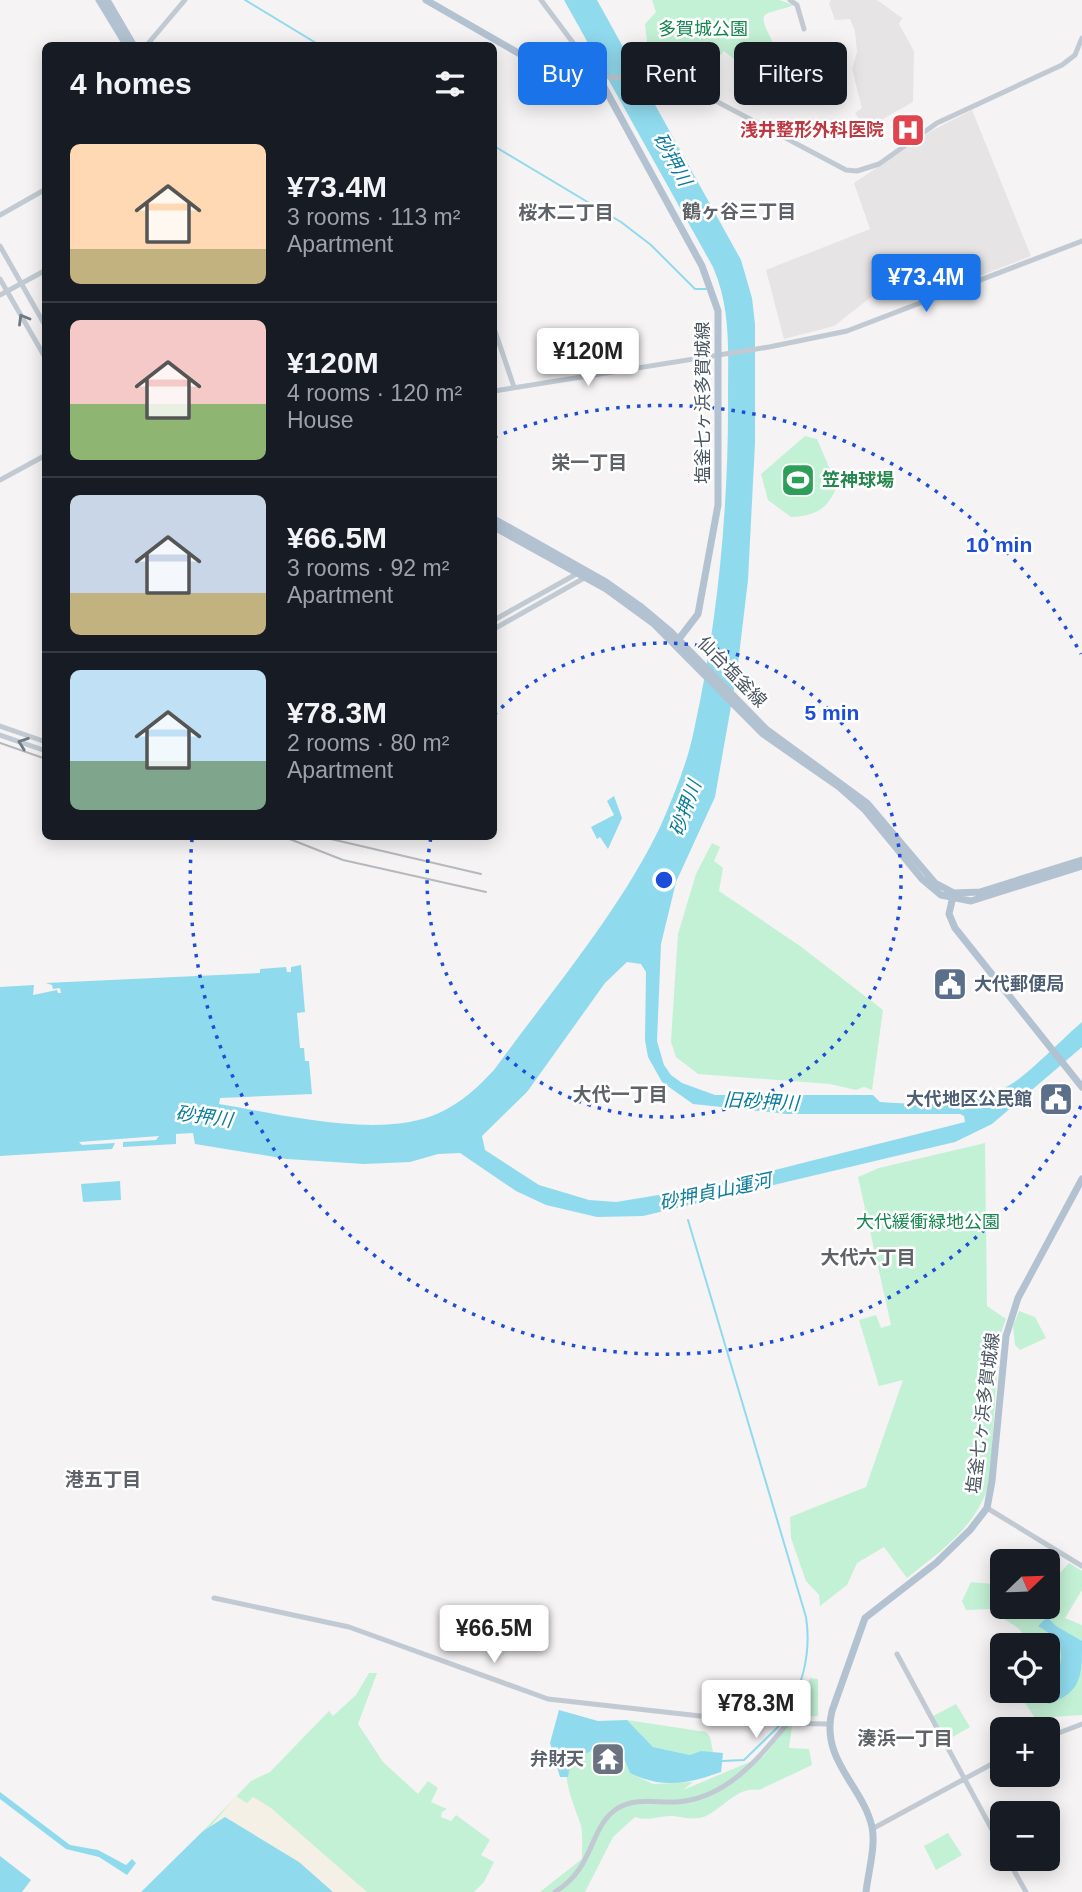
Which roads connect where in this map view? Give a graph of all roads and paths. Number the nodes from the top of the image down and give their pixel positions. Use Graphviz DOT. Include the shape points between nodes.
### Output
graph roads {
  1 [pos="99,0"];
  2 [pos="107,0"];
  3 [pos="185,0"];
  4 [pos="426,0"];
  5 [pos="541,0"];
  6 [pos="790,0"];
  7 [pos="804,29"];
  8 [pos="1082,38"];
  9 [pos="125,42"];
  10 [pos="132,42"];
  11 [pos="149,42"];
  12 [pos="574,42"];
  13 [pos="518,53"];
  14 [pos="607,77"];
  15 [pos="607,87"];
  16 [pos="42,192"];
  17 [pos="0,215"];
  18 [pos="1082,241"];
  19 [pos="0,246"];
  20 [pos="42,272"];
  21 [pos="0,279"];
  22 [pos="21,283"];
  23 [pos="7,291"];
  24 [pos="0,295"];
  25 [pos="42,320"];
  26 [pos="497,337"];
  27 [pos="42,352"];
  28 [pos="722,355"];
  29 [pos="514,387"];
  30 [pos="497,390"];
  31 [pos="42,457"];
  32 [pos="0,480"];
  33 [pos="497,521"];
  34 [pos="497,529"];
  35 [pos="584,574"];
  36 [pos="497,618"];
  37 [pos="497,627"];
  38 [pos="677,643"];
  39 [pos="0,726"];
  40 [pos="0,735"];
  41 [pos="42,741"];
  42 [pos="42,750"];
  43 [pos="1082,860"];
  44 [pos="1082,866"];
  45 [pos="953,896"];
  46 [pos="1082,1087"];
  47 [pos="1082,1179"];
  48 [pos="987,1508"];
  49 [pos="1082,1566"];
  50 [pos="214,1598"];
  51 [pos="897,1654"];
  52 [pos="783,1724"];
  53 [pos="830,1724"];
  54 [pos="1082,1724"];
  55 [pos="1060,1732"];
  56 [pos="990,1765"];
  57 [pos="964,1779"];
  58 [pos="990,1826"];
  59 [pos="872,1829"];
  60 [pos="1014,1871"];
  61 [pos="555,1892"];
  62 [pos="866,1892"];
  63 [pos="1026,1892"];
  1 -- 9 [label="main road"];
  2 -- 10 [label="main road"];
  3 -- 11 [label="street"];
  4 -- 13 [label="main road"];
  5 -- 12 [label="street"];
  6 -- 7 [label="street" via="797,5"];
  8 -- 14 [label="street" via="1075,55 1062,65 937,123 879,164 857,171 838,168 697,91 674,83"];
  15 -- 28 [label="main road, 塩釜七ヶ浜多賀城線" via="708,279 718,311"];
  16 -- 17 [label="street"];
  18 -- 28 [label="street" via="846,331"];
  19 -- 22 [label="street"];
  20 -- 22 [label="street"];
  21 -- 23 [label="street"];
  22 -- 23 [label="street"];
  22 -- 25 [label="street"];
  23 -- 24 [label="street"];
  27 -- 23 [label="street, one-way"];
  26 -- 29 [label="street"];
  28 -- 29 [label="street"];
  28 -- 38 [label="main road, 塩釜七ヶ浜多賀城線" via="718,505 698,614"];
  29 -- 30 [label="street"];
  31 -- 32 [label="street"];
  33 -- 35 [label="main road, 仙台塩釜線"];
  34 -- 35 [label="main road, 仙台塩釜線"];
  35 -- 36 [label="street"];
  35 -- 37 [label="street"];
  35 -- 38 [label="main road, 仙台塩釜線"];
  38 -- 45 [label="main road, 仙台塩釜線" via="737,704 854,791 880,815 935,883"];
  39 -- 41 [label="street"];
  42 -- 40 [label="street, one-way"];
  43 -- 45 [label="main road" via="981,892"];
  44 -- 45 [label="main road" via="971,901"];
  45 -- 46 [label="main road" via="949,914 955,928"];
  47 -- 48 [label="main road, 塩釜七ヶ浜多賀城線" via="1018,1298 1006,1336"];
  48 -- 49 [label="street"];
  48 -- 53 [label="main road, 塩釜七ヶ浜多賀城線" via="936,1563 864,1618"];
  50 -- 52 [label="street" via="349,1627 548,1699"];
  51 -- 57 [label="street"];
  52 -- 53 [label="street"];
  52 -- 61 [label="street" via="748,1770 715,1790 678,1802 635,1801 612,1812 581,1870"];
  53 -- 59 [label="main road, 塩釜七ヶ浜多賀城線" via="836,1757"];
  54 -- 55 [label="street"];
  56 -- 57 [label="street"];
  57 -- 58 [label="street"];
  57 -- 59 [label="street"];
  59 -- 62 [label="main road"];
  60 -- 63 [label="street"];
}
